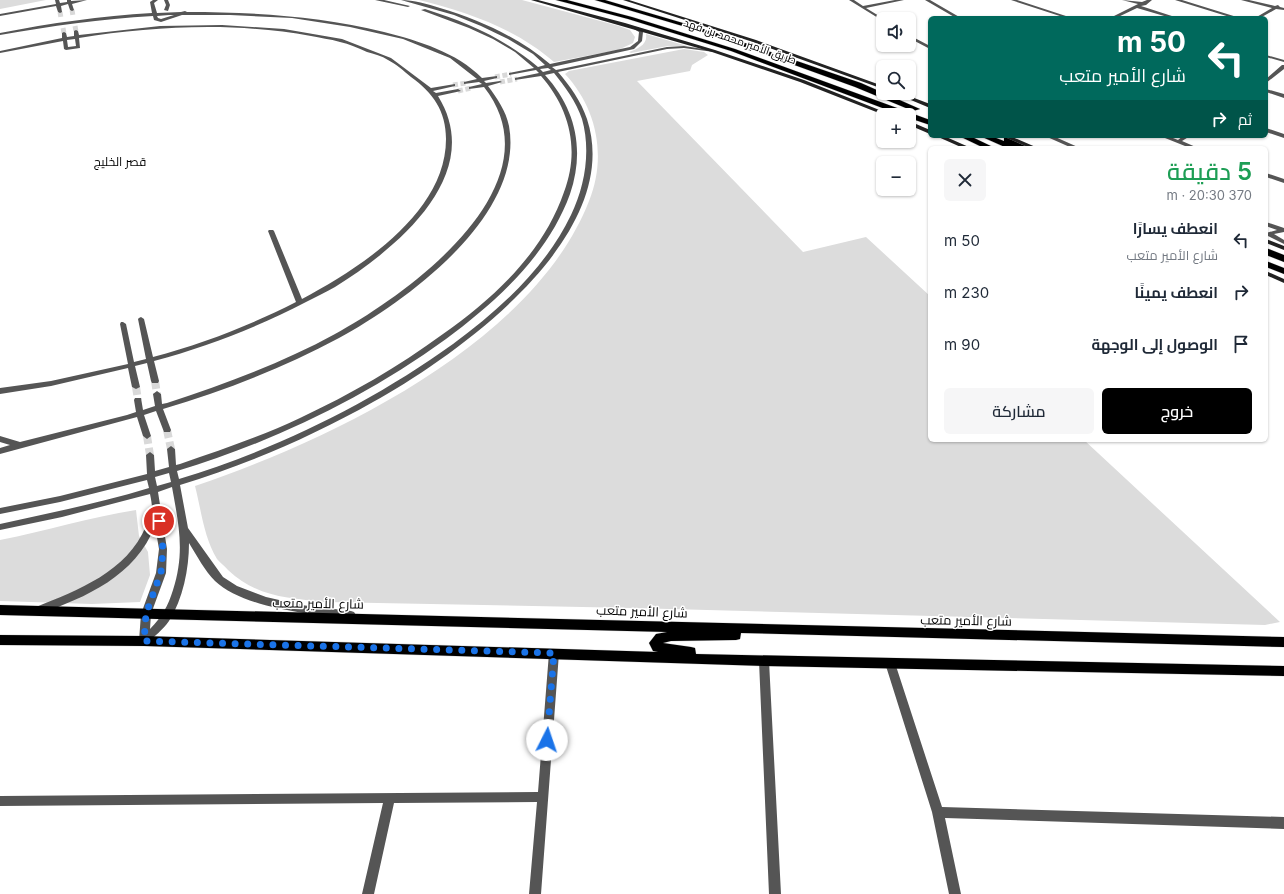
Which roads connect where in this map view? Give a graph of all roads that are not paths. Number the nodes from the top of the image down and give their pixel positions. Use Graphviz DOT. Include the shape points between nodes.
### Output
graph roads {
  1 [pos="85,0"];
  2 [pos="156,0"];
  3 [pos="166,0"];
  4 [pos="377,0"];
  5 [pos="403,0"];
  6 [pos="533,0"];
  7 [pos="559,0"];
  8 [pos="598,0"];
  9 [pos="625,0"];
  10 [pos="851,0"];
  11 [pos="902,0"];
  12 [pos="926,0"];
  13 [pos="1013,0"];
  14 [pos="1124,0"];
  15 [pos="1150,0"];
  16 [pos="1177,0"];
  17 [pos="1243,0"];
  18 [pos="1259,0"];
  19 [pos="58,1"];
  20 [pos="69,1"];
  21 [pos="1144,4"];
  22 [pos="1280,6"];
  23 [pos="862,7"];
  24 [pos="1138,7"];
  25 [pos="195,9"];
  26 [pos="1284,9"];
  27 [pos="72,10"];
  28 [pos="166,10"];
  29 [pos="0,11"];
  30 [pos="153,11"];
  31 [pos="60,12"];
  32 [pos="0,15"];
  33 [pos="876,16"];
  34 [pos="955,16"];
  35 [pos="1064,16"];
  36 [pos="1116,16"];
  37 [pos="1169,16"];
  38 [pos="1231,16"];
  39 [pos="1260,16"];
  40 [pos="74,23"];
  41 [pos="62,25"];
  42 [pos="636,28"];
  43 [pos="0,34"];
  44 [pos="76,37"];
  45 [pos="64,39"];
  46 [pos="916,40"];
  47 [pos="928,47"];
  48 [pos="715,51"];
  49 [pos="0,52"];
  50 [pos="1268,57"];
  51 [pos="1284,61"];
  52 [pos="1284,66"];
  53 [pos="551,69"];
  54 [pos="539,71"];
  55 [pos="512,74"];
  56 [pos="495,77"];
  57 [pos="517,79"];
  58 [pos="480,80"];
  59 [pos="1268,80"];
  60 [pos="500,82"];
  61 [pos="466,83"];
  62 [pos="453,85"];
  63 [pos="485,85"];
  64 [pos="876,85"];
  65 [pos="471,88"];
  66 [pos="430,90"];
  67 [pos="458,91"];
  68 [pos="1268,91"];
  69 [pos="435,96"];
  70 [pos="1284,96"];
  71 [pos="915,100"];
  72 [pos="928,105"];
  73 [pos="876,110"];
  74 [pos="928,113"];
  75 [pos="928,122"];
  76 [pos="916,126"];
  77 [pos="928,131"];
  78 [pos="1268,131"];
  79 [pos="1284,136"];
  80 [pos="944,138"];
  81 [pos="968,138"];
  82 [pos="989,138"];
  83 [pos="1004,138"];
  84 [pos="1010,138"];
  85 [pos="1053,138"];
  86 [pos="1168,138"];
  87 [pos="1184,138"];
  88 [pos="1178,142"];
  89 [pos="963,146"];
  90 [pos="986,146"];
  91 [pos="1009,146"];
  92 [pos="1022,146"];
  93 [pos="1030,146"];
  94 [pos="1072,146"];
  95 [pos="1189,146"];
  96 [pos="1268,176"];
  97 [pos="1284,182"];
  98 [pos="1268,225"];
  99 [pos="1283,230"];
  100 [pos="271,231"];
  101 [pos="1268,241"];
  102 [pos="1284,242"];
  103 [pos="1284,248"];
  104 [pos="1268,252"];
  105 [pos="1284,259"];
  106 [pos="1268,265"];
  107 [pos="1284,271"];
  108 [pos="1268,274"];
  109 [pos="1284,281"];
  110 [pos="300,303"];
  111 [pos="141,319"];
  112 [pos="123,324"];
  113 [pos="149,360"];
  114 [pos="130,365"];
  115 [pos="155,381"];
  116 [pos="136,387"];
  117 [pos="0,391"];
  118 [pos="157,394"];
  119 [pos="138,400"];
  120 [pos="159,408"];
  121 [pos="140,414"];
  122 [pos="167,430"];
  123 [pos="147,436"];
  124 [pos="0,439"];
  125 [pos="20,445"];
  126 [pos="171,449"];
  127 [pos="0,451"];
  128 [pos="150,455"];
  129 [pos="172,469"];
  130 [pos="151,476"];
  131 [pos="175,483"];
  132 [pos="154,490"];
  133 [pos="157,508"];
  134 [pos="0,511"];
  135 [pos="0,527"];
  136 [pos="185,530"];
  137 [pos="197,548"];
  138 [pos="186,551"];
  139 [pos="0,610"];
  140 [pos="38,610"];
  141 [pos="146,614"];
  142 [pos="168,614"];
  143 [pos="390,620"];
  144 [pos="868,632"];
  145 [pos="0,640"];
  146 [pos="144,641"];
  147 [pos="1284,642"];
  148 [pos="554,653"];
  149 [pos="764,661"];
  150 [pos="890,663"];
  151 [pos="1284,671"];
  152 [pos="543,797"];
  153 [pos="390,798"];
  154 [pos="0,801"];
  155 [pos="938,812"];
  156 [pos="1284,823"];
  157 [pos="368,894"];
  158 [pos="535,894"];
  159 [pos="775,894"];
  160 [pos="954,894"];
  1 -- 20 [label="street"];
  2 -- 30 [label="street" via="152,2"];
  3 -- 28 [label="street"];
  4 -- 54 [label="street" via="460,23 508,46"];
  5 -- 53 [label="street" via="454,14 493,29 518,43"];
  6 -- 42 [label="main road"];
  7 -- 75 [label="highway, طريق الأمير محمد بن فهد" via="630,18 733,50"];
  8 -- 74 [label="highway, طريق الأمير محمد بن فهد" via="716,35 858,85"];
  9 -- 64 [label="main road" via="799,56"];
  10 -- 23 [label="street"];
  11 -- 23 [label="street"];
  12 -- 34 [label="street"];
  13 -- 35 [label="street"];
  14 -- 21 [label="street"];
  15 -- 21 [label="street"];
  16 -- 38 [label="street"];
  17 -- 22 [label="street"];
  18 -- 22 [label="street"];
  19 -- 20 [label="street"];
  19 -- 29 [label="street"];
  19 -- 31 [label="street"];
  19 -- 32 [label="street"];
  20 -- 27 [label="street"];
  21 -- 24 [label="street"];
  22 -- 26 [label="street"];
  22 -- 39 [label="street"];
  23 -- 33 [label="street"];
  24 -- 36 [label="street"];
  24 -- 37 [label="street"];
  25 -- 28 [label="street"];
  25 -- 30 [label="street" via="161,21 156,19"];
  25 -- 58 [label="street" via="291,11 367,23 437,48 457,60"];
  28 -- 30 [label="street"];
  30 -- 40 [label="street"];
  40 -- 41 [label="street"];
  40 -- 44 [label="street"];
  41 -- 43 [label="street"];
  41 -- 45 [label="street"];
  42 -- 48 [label="main road"];
  42 -- 53 [label="street" via="641,32 640,41 632,48"];
  44 -- 45 [label="street"];
  44 -- 45 [label="street" via="78,47 66,49"];
  44 -- 66 [label="street" via="137,29 200,26 238,26 297,32 336,39 379,54 404,68"];
  45 -- 49 [label="street"];
  46 -- 47 [label="street"];
  48 -- 53 [label="street" via="667,48"];
  48 -- 73 [label="main road"];
  50 -- 51 [label="street"];
  52 -- 59 [label="street"];
  53 -- 54 [label="street"];
  53 -- 131 [label="street" via="570,91 582,112 589,140 589,165 583,193 572,221 531,279 468,336 371,400 312,430 244,459"];
  54 -- 55 [label="street"];
  54 -- 57 [label="street"];
  54 -- 129 [label="street" via="558,93 568,113 575,140 574,165 568,192 557,219 516,275 454,330 398,368 303,419 238,446"];
  56 -- 58 [label="street"];
  58 -- 61 [label="street"];
  58 -- 63 [label="street"];
  60 -- 63 [label="street"];
  62 -- 66 [label="street"];
  63 -- 65 [label="street"];
  63 -- 120 [label="street" via="495,98 504,120 508,143 505,166 486,211 446,257 391,302 344,331 264,371"];
  66 -- 69 [label="street"];
  67 -- 69 [label="street"];
  68 -- 70 [label="street"];
  69 -- 110 [label="street" via="446,114 450,146 444,174 428,203 399,236 379,253 342,280"];
  71 -- 72 [label="main road"];
  76 -- 77 [label="main road"];
  78 -- 79 [label="street"];
  80 -- 89 [label="main road"];
  81 -- 90 [label="highway"];
  82 -- 91 [label="highway"];
  83 -- 92 [label="highway"];
  84 -- 93 [label="main road"];
  85 -- 94 [label="street"];
  86 -- 88 [label="street"];
  87 -- 88 [label="street"];
  88 -- 95 [label="street"];
  96 -- 97 [label="street"];
  98 -- 99 [label="street"];
  99 -- 102 [label="street" via="1268,234"];
  100 -- 110 [label="street"];
  101 -- 103 [label="main road"];
  104 -- 105 [label="highway"];
  106 -- 107 [label="highway"];
  108 -- 109 [label="main road"];
  110 -- 113 [label="street" via="190,348"];
  111 -- 113 [label="street"];
  112 -- 114 [label="street"];
  113 -- 114 [label="street"];
  113 -- 115 [label="street"];
  114 -- 116 [label="street"];
  114 -- 117 [label="street" via="58,382"];
  118 -- 120 [label="street"];
  119 -- 121 [label="street"];
  120 -- 121 [label="street"];
  120 -- 122 [label="street"];
  121 -- 123 [label="street"];
  121 -- 125 [label="street"];
  124 -- 125 [label="street"];
  125 -- 127 [label="street"];
  126 -- 129 [label="street"];
  128 -- 130 [label="street"];
  129 -- 130 [label="street"];
  129 -- 131 [label="street"];
  130 -- 132 [label="street"];
  130 -- 134 [label="street" via="94,492"];
  131 -- 132 [label="street"];
  131 -- 136 [label="street"];
  132 -- 133 [label="street"];
  132 -- 135 [label="street" via="79,511"];
  133 -- 140 [label="street" via="144,541 132,558 113,574 80,593"];
  133 -- 141 [label="street" via="163,549 161,572"];
  136 -- 137 [label="street"];
  136 -- 138 [label="street"];
  137 -- 138 [label="street"];
  137 -- 143 [label="street" via="220,579 255,598 293,607"];
  138 -- 142 [label="street" via="181,581"];
  139 -- 140 [label="main road, شارع الأمير متعب"];
  140 -- 141 [label="main road, شارع الأمير متعب"];
  141 -- 142 [label="main road, شارع الأمير متعب"];
  141 -- 146 [label="street"];
  142 -- 143 [label="main road, شارع الأمير متعب"];
  142 -- 146 [label="street"];
  143 -- 144 [label="main road, شارع الأمير متعب"];
  144 -- 147 [label="main road, شارع الأمير متعب"];
  144 -- 149 [label="main road" via="671,636 660,638 655,643 657,647 666,649"];
  145 -- 146 [label="main road"];
  146 -- 148 [label="main road"];
  148 -- 149 [label="main road"];
  148 -- 152 [label="street"];
  149 -- 150 [label="main road"];
  149 -- 159 [label="street"];
  150 -- 151 [label="main road"];
  150 -- 155 [label="street"];
  152 -- 153 [label="street"];
  152 -- 158 [label="street"];
  153 -- 154 [label="street"];
  153 -- 157 [label="street"];
  155 -- 156 [label="street"];
  155 -- 160 [label="street"];
}
